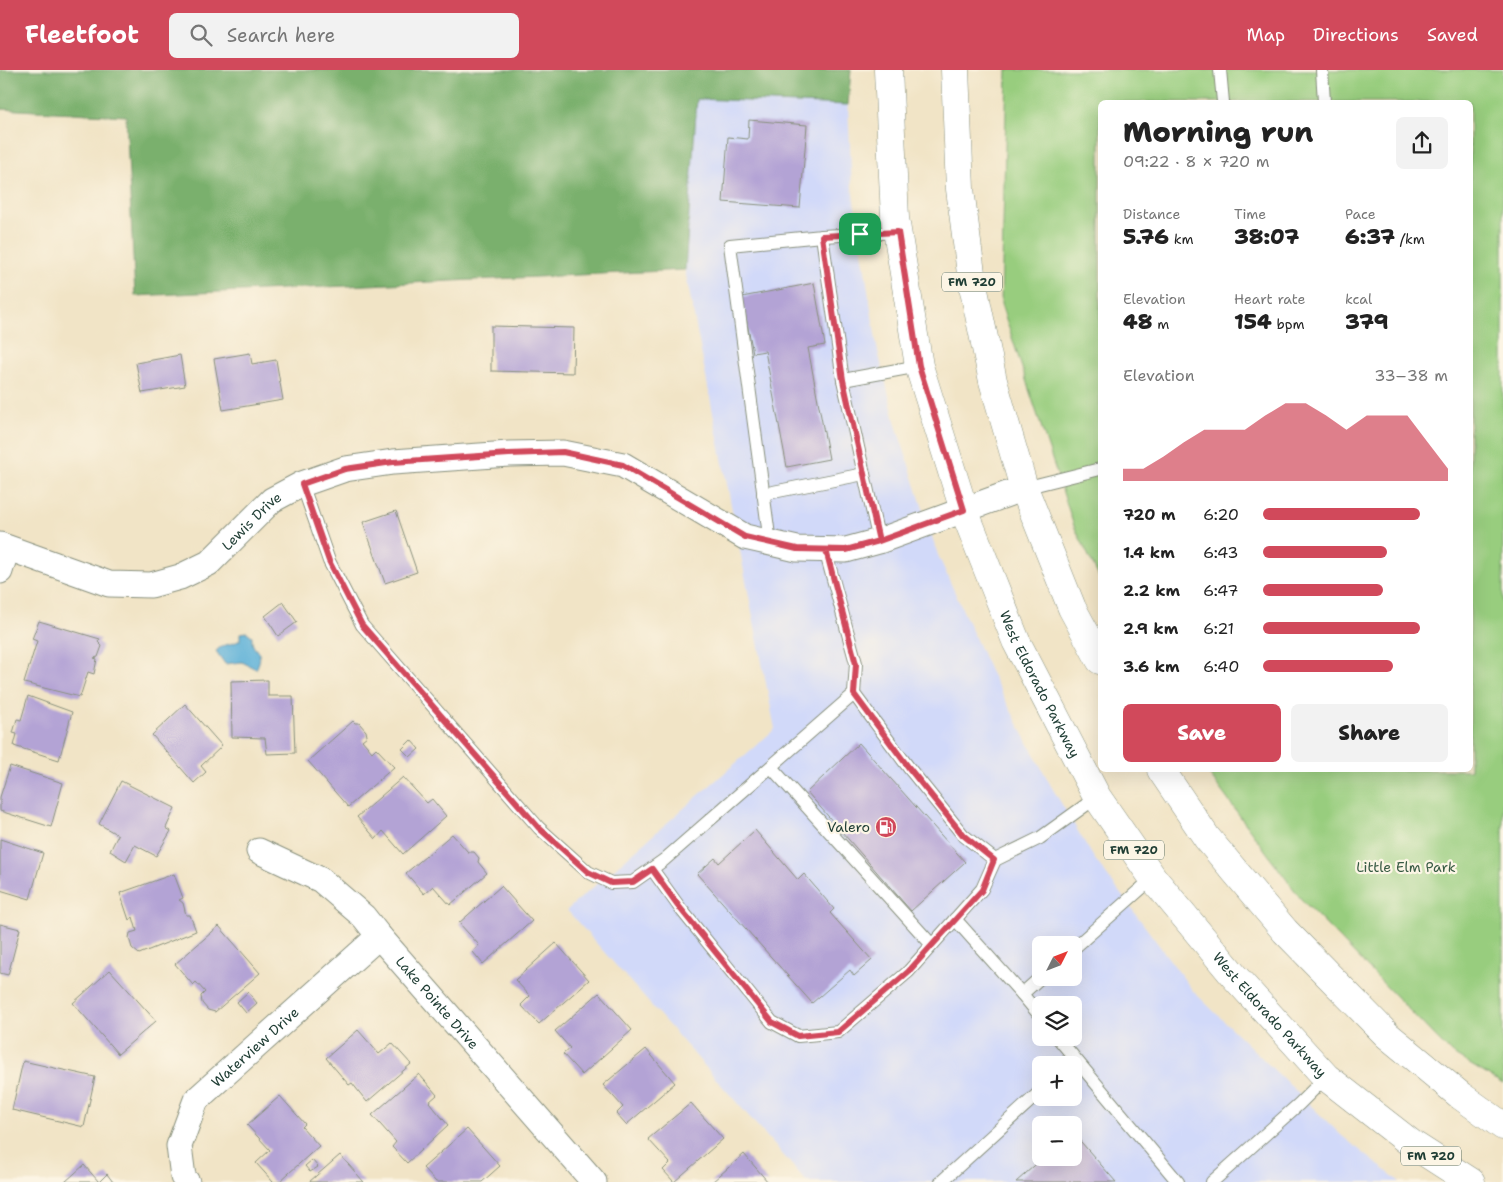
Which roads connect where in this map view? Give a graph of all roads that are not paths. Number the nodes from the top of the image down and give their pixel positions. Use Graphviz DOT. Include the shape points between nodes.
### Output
graph roads {
  1 [pos="888,70"];
  2 [pos="955,70"];
  3 [pos="1220,70"];
  4 [pos="1322,70"];
  5 [pos="1223,100"];
  6 [pos="1324,100"];
  7 [pos="898,232"];
  8 [pos="822,236"];
  9 [pos="919,366"];
  10 [pos="843,380"];
  11 [pos="1098,470"];
  12 [pos="864,474"];
  13 [pos="302,484"];
  14 [pos="1024,488"];
  15 [pos="763,494"];
  16 [pos="964,510"];
  17 [pos="879,541"];
  18 [pos="770,543"];
  19 [pos="826,550"];
  20 [pos="2,554"];
  21 [pos="1098,656"];
  22 [pos="854,694"];
  23 [pos="771,767"];
  24 [pos="1162,772"];
  25 [pos="1097,797"];
  26 [pos="260,850"];
  27 [pos="994,860"];
  28 [pos="652,869"];
  29 [pos="1153,878"];
  30 [pos="955,920"];
  31 [pos="379,936"];
  32 [pos="1082,941"];
  33 [pos="932,944"];
  34 [pos="1032,985"];
  35 [pos="1022,994"];
  36 [pos="1032,1007"];
  37 [pos="1082,1072"];
  38 [pos="1326,1077"];
  39 [pos="1032,1099"];
  40 [pos="1503,1126"];
  41 [pos="187,1182"];
  42 [pos="594,1182"];
  43 [pos="941,1182"];
  44 [pos="1178,1182"];
  45 [pos="1212,1182"];
  46 [pos="1471,1182"];
  1 -- 7 [label="main road, West Eldorado Parkway / FM 720"];
  2 -- 14 [label="main road, FM 720" via="960,189 972,281 993,381"];
  3 -- 5 [label="lane"];
  4 -- 6 [label="lane"];
  7 -- 8 [label="lane"];
  7 -- 9 [label="main road, West Eldorado Parkway / FM 720"];
  8 -- 10 [label="lane"];
  8 -- 15 [label="lane" via="730,245"];
  9 -- 10 [label="lane"];
  9 -- 16 [label="main road, West Eldorado Parkway / FM 720"];
  10 -- 12 [label="lane"];
  11 -- 14 [label="lane"];
  12 -- 15 [label="lane"];
  12 -- 17 [label="lane"];
  13 -- 18 [label="street, Lewis Drive" via="345,469 393,462 563,452 623,465 745,537"];
  13 -- 20 [label="street, Lewis Drive" via="272,500 210,563 180,577 151,585 109,584"];
  13 -- 28 [label="lane" via="329,561 362,625 539,828 588,872 611,883 633,882"];
  14 -- 16 [label="street, Lewis Drive"];
  14 -- 21 [label="main road, FM 720" via="1072,608"];
  15 -- 18 [label="lane"];
  16 -- 17 [label="street, Lewis Drive"];
  16 -- 25 [label="main road, West Eldorado Parkway / FM 720" via="1016,642"];
  17 -- 19 [label="street, Lewis Drive" via="846,550"];
  18 -- 19 [label="street, Lewis Drive" via="797,549"];
  19 -- 22 [label="lane" via="856,664"];
  22 -- 23 [label="lane"];
  22 -- 27 [label="lane" via="963,835"];
  23 -- 28 [label="lane"];
  23 -- 33 [label="lane"];
  24 -- 40 [label="main road" via="1207,838 1285,932 1387,1034 1461,1096"];
  25 -- 27 [label="lane" via="1040,838"];
  25 -- 29 [label="main road, West Eldorado Parkway / FM 720"];
  26 -- 31 [label="street, Lake Pointe Drive" via="321,880 364,917"];
  27 -- 30 [label="lane" via="982,890"];
  28 -- 33 [label="lane" via="772,1022 798,1036 838,1032 908,972"];
  29 -- 32 [label="lane"];
  29 -- 38 [label="main road, West Eldorado Parkway / FM 720" via="1234,976"];
  30 -- 33 [label="lane"];
  30 -- 35 [label="lane"];
  31 -- 41 [label="street, Waterview Drive" via="196,1100 179,1146 183,1177"];
  31 -- 42 [label="street, Lake Pointe Drive"];
  34 -- 35 [label="lane"];
  35 -- 36 [label="lane"];
  37 -- 44 [label="lane"];
  38 -- 45 [label="lane"];
  38 -- 46 [label="main road, West Eldorado Parkway / FM 720" via="1412,1144"];
  39 -- 43 [label="lane"];
}
